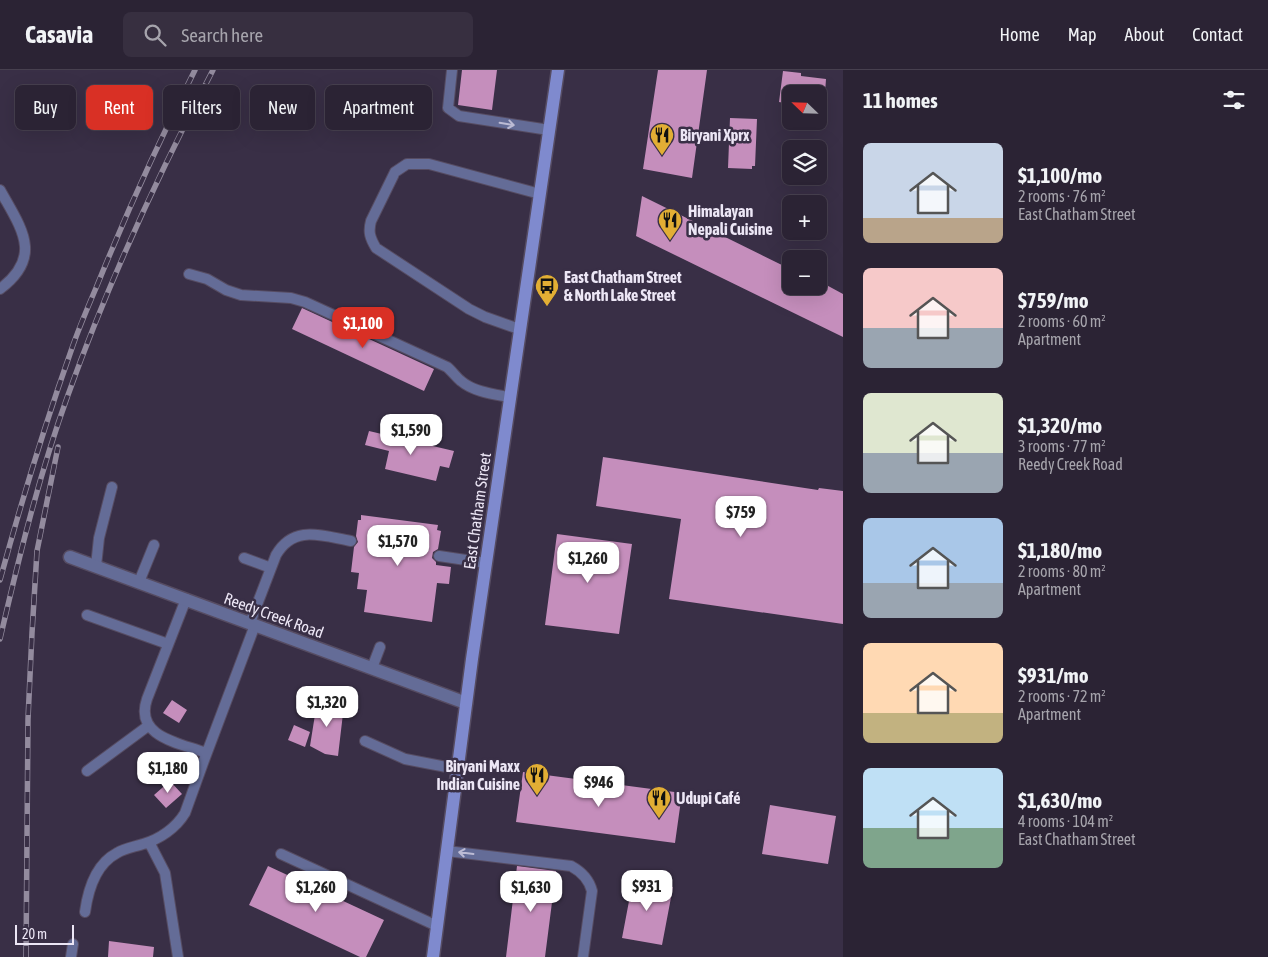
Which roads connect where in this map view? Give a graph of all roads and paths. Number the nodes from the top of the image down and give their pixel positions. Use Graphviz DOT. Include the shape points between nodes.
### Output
graph roads {
  1 [pos="452,70"];
  2 [pos="558,70"];
  3 [pos="549,130"];
  4 [pos="0,190"];
  5 [pos="540,194"];
  6 [pos="189,274"];
  7 [pos="0,289"];
  8 [pos="519,329"];
  9 [pos="509,397"];
  10 [pos="112,487"];
  11 [pos="351,541"];
  12 [pos="154,545"];
  13 [pos="439,556"];
  14 [pos="70,557"];
  15 [pos="244,558"];
  16 [pos="486,563"];
  17 [pos="96,566"];
  18 [pos="271,568"];
  19 [pos="139,582"];
  20 [pos="186,600"];
  21 [pos="88,615"];
  22 [pos="252,624"];
  23 [pos="168,644"];
  24 [pos="380,647"];
  25 [pos="372,668"];
  26 [pos="466,703"];
  27 [pos="148,726"];
  28 [pos="365,741"];
  29 [pos="206,753"];
  30 [pos="457,769"];
  31 [pos="86,771"];
  32 [pos="149,842"];
  33 [pos="447,851"];
  34 [pos="281,854"];
  35 [pos="85,912"];
  36 [pos="436,926"];
  37 [pos="72,944"];
  38 [pos="71,957"];
  39 [pos="178,957"];
  40 [pos="432,957"];
  41 [pos="583,957"];
  1 -- 3 [label="lane, one-way" via="448,108 458,116"];
  2 -- 3 [label="main road, East Chatham Street"];
  3 -- 5 [label="main road, East Chatham Street"];
  4 -- 7 [label="lane" via="22,230 26,254 10,281"];
  5 -- 8 [label="main road, East Chatham Street"];
  5 -- 8 [label="lane" via="429,164 407,164 395,172 369,229 376,248 469,309"];
  6 -- 9 [label="lane" via="241,295 305,302 447,367 470,387"];
  8 -- 9 [label="main road, East Chatham Street"];
  9 -- 16 [label="main road, East Chatham Street"];
  10 -- 17 [label="lane" via="99,538"];
  11 -- 18 [label="lane" via="312,534 294,536 281,547"];
  12 -- 19 [label="lane"];
  13 -- 16 [label="lane"];
  14 -- 17 [label="street, Reedy Creek Road"];
  15 -- 18 [label="lane"];
  16 -- 26 [label="main road, East Chatham Street"];
  17 -- 19 [label="street, Reedy Creek Road"];
  18 -- 22 [label="lane"];
  19 -- 20 [label="street, Reedy Creek Road"];
  20 -- 22 [label="street, Reedy Creek Road"];
  20 -- 23 [label="lane"];
  21 -- 23 [label="lane"];
  22 -- 25 [label="street, Reedy Creek Road"];
  22 -- 29 [label="lane"];
  23 -- 27 [label="lane" via="144,706"];
  24 -- 25 [label="lane"];
  25 -- 26 [label="street, Reedy Creek Road"];
  26 -- 30 [label="main road, East Chatham Street"];
  27 -- 29 [label="lane" via="162,737"];
  27 -- 31 [label="lane"];
  28 -- 30 [label="lane" via="405,760"];
  29 -- 32 [label="lane" via="181,820"];
  30 -- 33 [label="main road, East Chatham Street"];
  32 -- 35 [label="lane" via="116,853 106,861 94,878"];
  32 -- 39 [label="lane" via="165,873"];
  33 -- 36 [label="main road, East Chatham Street"];
  41 -- 33 [label="lane, one-way" via="592,891 589,881 578,870 571,866"];
  34 -- 36 [label="lane"];
  36 -- 40 [label="main road, East Chatham Street"];
  37 -- 38 [label="lane"];
}
